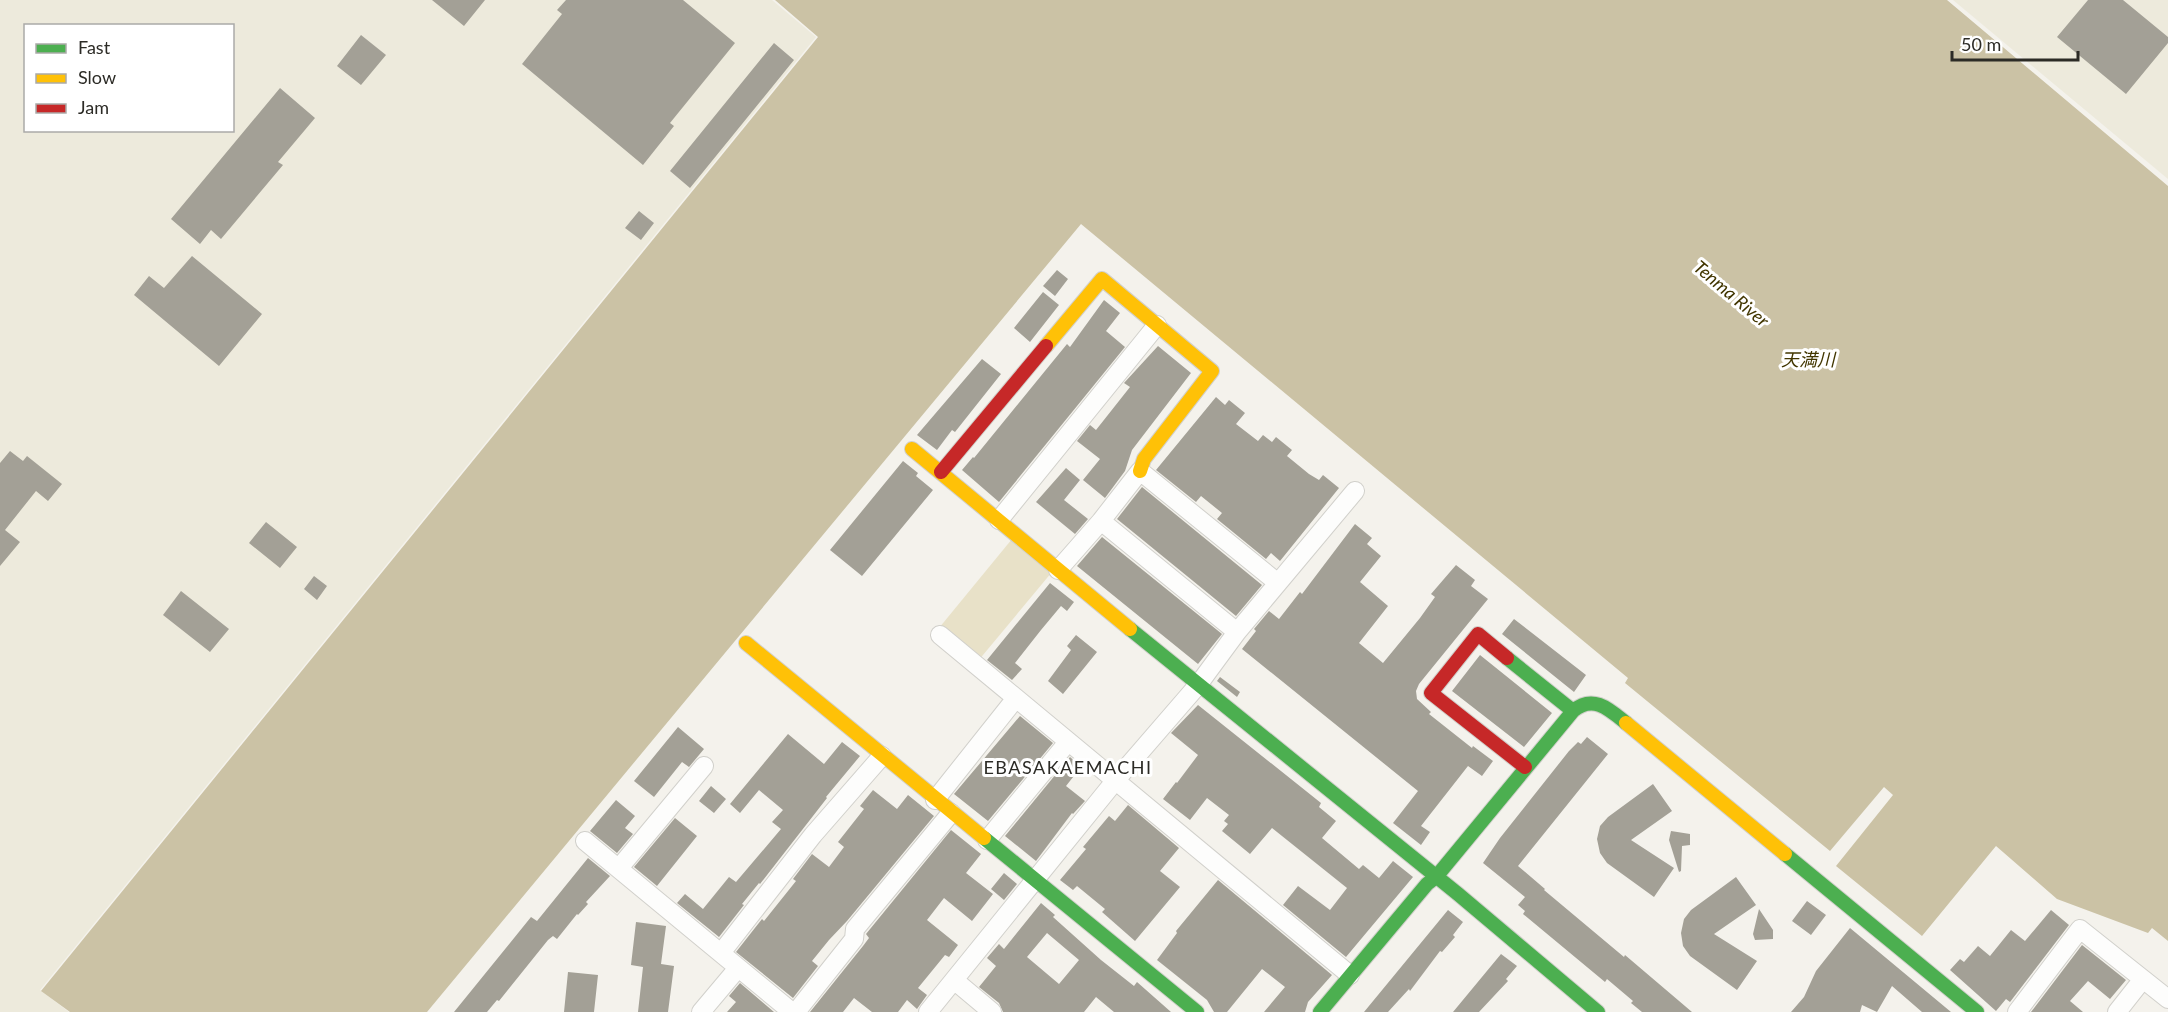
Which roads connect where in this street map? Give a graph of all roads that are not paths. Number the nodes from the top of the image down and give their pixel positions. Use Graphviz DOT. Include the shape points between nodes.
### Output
graph roads {
  1 [pos="1157,325"];
  2 [pos="912,449"];
  3 [pos="1140,471"];
  4 [pos="940,472"];
  5 [pos="1355,491"];
  6 [pos="999,520"];
  7 [pos="1101,521"];
  8 [pos="1058,570"];
  9 [pos="1278,583"];
  10 [pos="1237,632"];
  11 [pos="940,635"];
  12 [pos="747,643"];
  13 [pos="1198,685"];
  14 [pos="1016,698"];
  15 [pos="1573,711"];
  16 [pos="1068,742"];
  17 [pos="882,756"];
  18 [pos="704,766"];
  19 [pos="1525,767"];
  20 [pos="1115,781"];
  21 [pos="935,800"];
  22 [pos="951,813"];
  23 [pos="987,840"];
  24 [pos="585,841"];
  25 [pos="619,868"];
  26 [pos="1436,877"];
  27 [pos="1037,880"];
  28 [pos="721,953"];
  29 [pos="738,968"];
  30 [pos="1350,975"];
  31 [pos="2143,979"];
  32 [pos="954,981"];
  33 [pos="2168,999"];
  34 [pos="702,1012"];
  35 [pos="794,1012"];
  36 [pos="928,1012"];
  37 [pos="992,1012"];
  38 [pos="1197,1012"];
  39 [pos="1320,1012"];
  40 [pos="1598,1012"];
  41 [pos="1977,1012"];
  42 [pos="2017,1012"];
  43 [pos="2117,1012"];
  1 -- 3 [label="street" via="1212,371 1143,459"];
  1 -- 4 [label="street" via="1102,279"];
  1 -- 6 [label="street"];
  2 -- 4 [label="street"];
  3 -- 7 [label="street"];
  3 -- 9 [label="street"];
  4 -- 6 [label="street"];
  5 -- 9 [label="street"];
  6 -- 8 [label="street"];
  7 -- 8 [label="street"];
  7 -- 10 [label="street"];
  8 -- 13 [label="street"];
  9 -- 10 [label="street"];
  10 -- 13 [label="street"];
  11 -- 14 [label="street"];
  12 -- 17 [label="street"];
  13 -- 20 [label="street"];
  13 -- 26 [label="street"];
  14 -- 16 [label="street"];
  14 -- 21 [label="street"];
  15 -- 19 [label="street"];
  15 -- 19 [label="street" via="1478,634 1431,693"];
  15 -- 41 [label="street" via="1581,703 1592,701 1614,713"];
  16 -- 20 [label="street"];
  16 -- 23 [label="street"];
  17 -- 21 [label="street"];
  17 -- 28 [label="street" via="813,835"];
  18 -- 25 [label="street"];
  19 -- 26 [label="street"];
  20 -- 27 [label="street"];
  20 -- 30 [label="street"];
  21 -- 22 [label="street"];
  22 -- 23 [label="street"];
  22 -- 35 [label="street" via="855,929 854,939"];
  23 -- 27 [label="street"];
  24 -- 25 [label="street"];
  25 -- 28 [label="street"];
  26 -- 30 [label="street"];
  26 -- 40 [label="street"];
  27 -- 32 [label="street"];
  27 -- 38 [label="street"];
  28 -- 29 [label="street"];
  29 -- 34 [label="street"];
  29 -- 35 [label="street"];
  30 -- 39 [label="street"];
  31 -- 33 [label="street"];
  31 -- 42 [label="street" via="2080,929"];
  31 -- 43 [label="street"];
  32 -- 36 [label="street"];
  32 -- 37 [label="street"];
}
